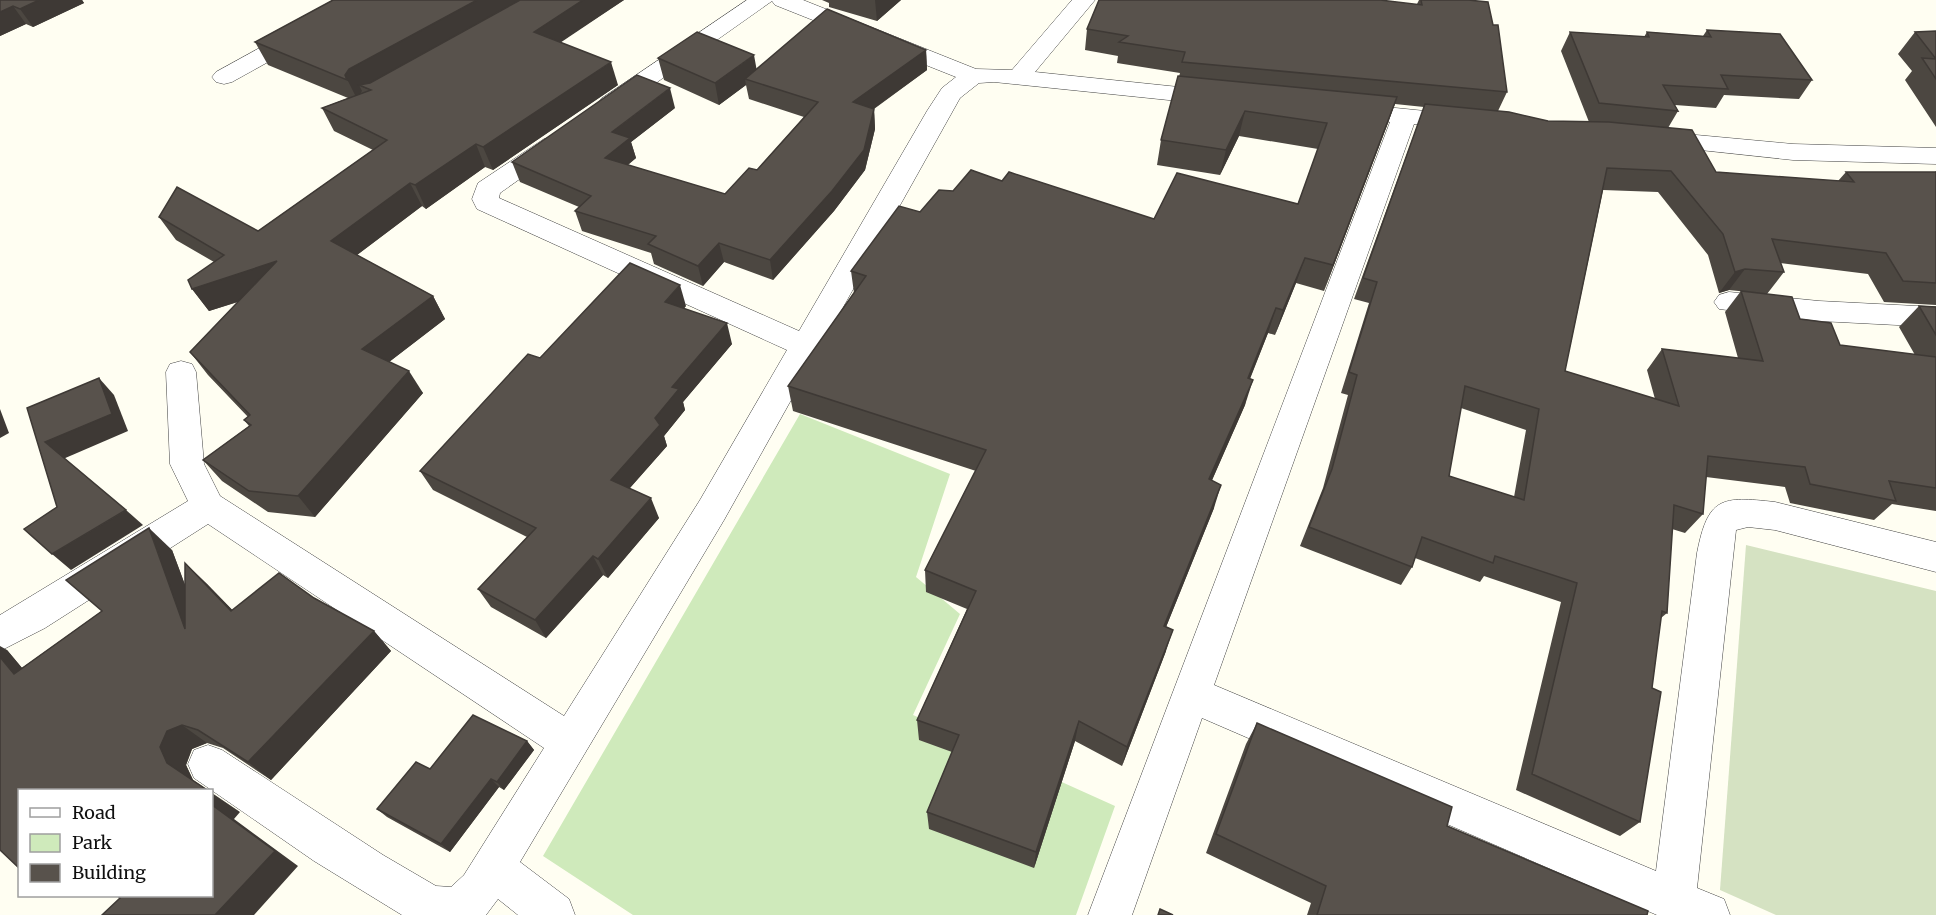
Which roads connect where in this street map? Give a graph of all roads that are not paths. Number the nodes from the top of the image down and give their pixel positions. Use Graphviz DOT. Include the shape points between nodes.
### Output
graph roads {
  1 [pos="363,0"];
  2 [pos="762,0"];
  3 [pos="783,0"];
  4 [pos="1084,0"];
  5 [pos="224,76"];
  6 [pos="973,76"];
  7 [pos="1017,79"];
  8 [pos="1240,100"];
  9 [pos="1323,108"];
  10 [pos="1405,116"];
  11 [pos="1487,124"];
  12 [pos="1628,136"];
  13 [pos="1936,156"];
  14 [pos="1729,302"];
  15 [pos="1936,317"];
  16 [pos="805,346"];
  17 [pos="181,372"];
  18 [pos="208,506"];
  19 [pos="1936,557"];
  20 [pos="0,634"];
  21 [pos="1193,695"];
  22 [pos="571,743"];
  23 [pos="208,764"];
  24 [pos="493,868"];
  25 [pos="1691,908"];
  26 [pos="553,915"];
  27 [pos="1110,915"];
  1 -- 5 [label="street"];
  2 -- 16 [label="street" via="487,189 485,199"];
  3 -- 6 [label="street"];
  4 -- 7 [label="street"];
  6 -- 7 [label="street"];
  6 -- 16 [label="street" via="951,93 939,111"];
  7 -- 8 [label="street"];
  9 -- 10 [label="street"];
  10 -- 11 [label="street"];
  10 -- 21 [label="street"];
  12 -- 13 [label="street" via="1793,152"];
  14 -- 15 [label="street"];
  16 -- 22 [label="street" via="712,510"];
  17 -- 18 [label="street" via="187,464"];
  18 -- 20 [label="street"];
  18 -- 22 [label="street"];
  19 -- 25 [label="street" via="1775,516 1729,515 1720,525"];
  21 -- 25 [label="street"];
  21 -- 27 [label="street"];
  22 -- 24 [label="street"];
  23 -- 24 [label="street" via="403,893 442,911 474,899"];
  24 -- 26 [label="street"];
}
